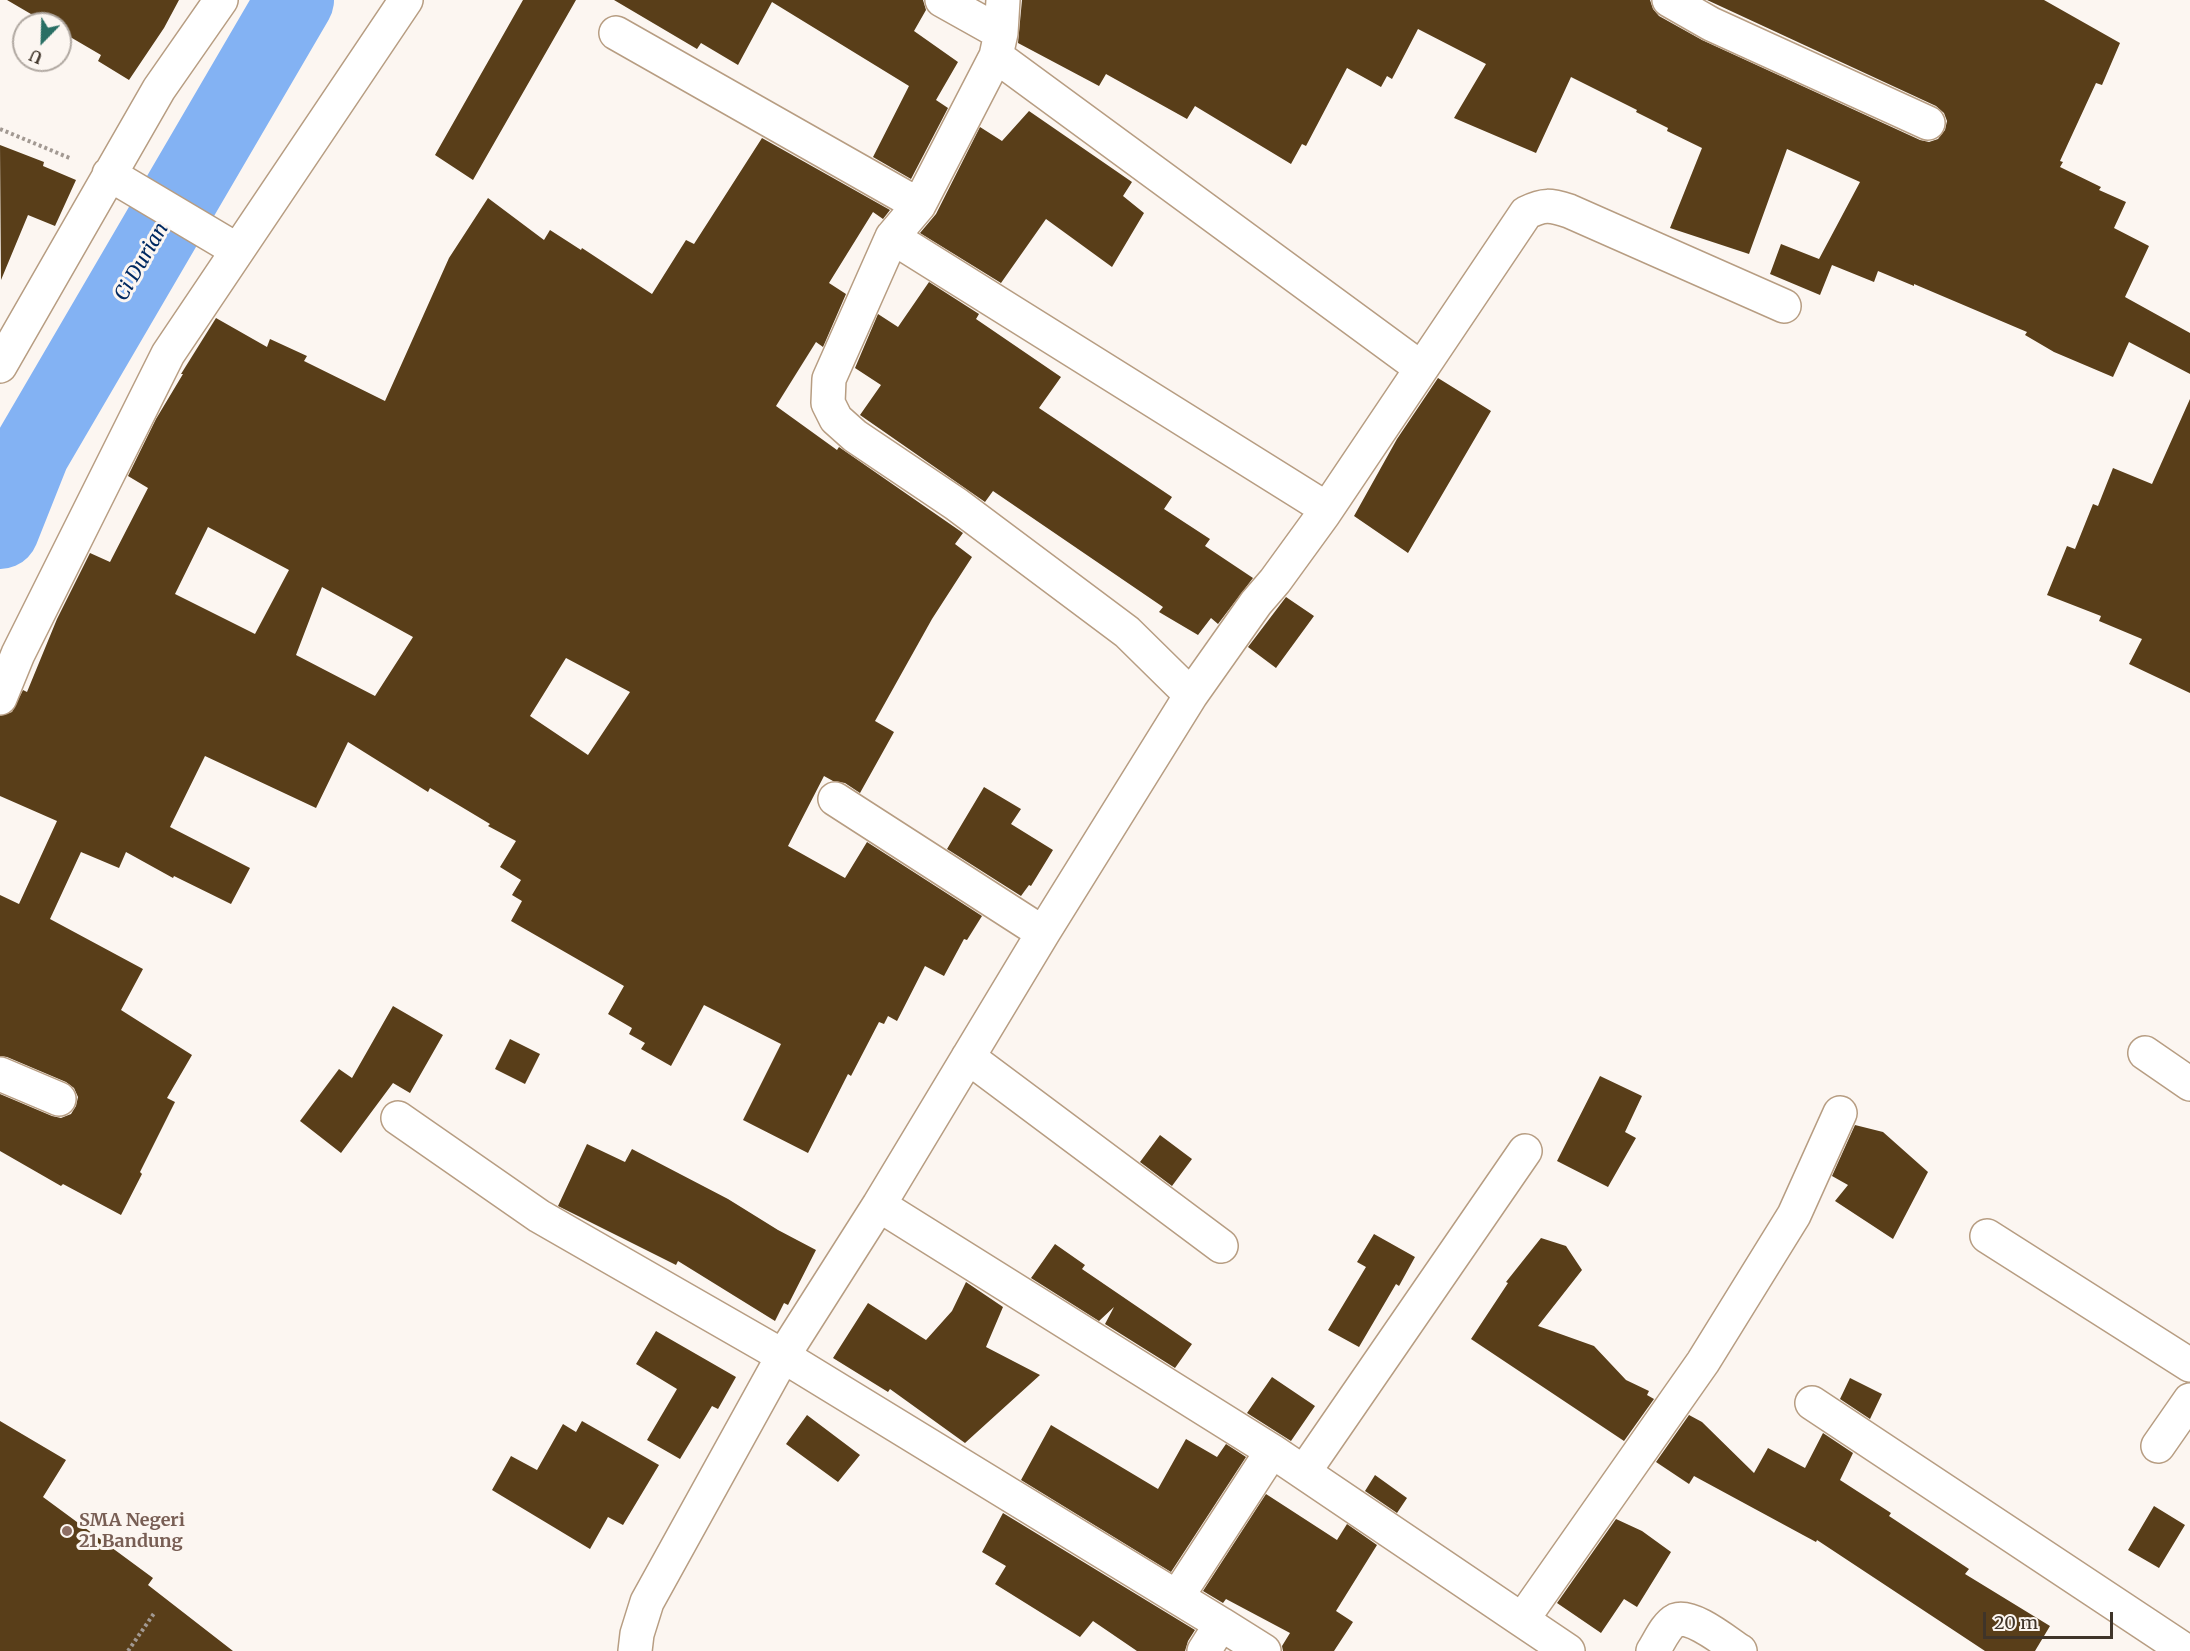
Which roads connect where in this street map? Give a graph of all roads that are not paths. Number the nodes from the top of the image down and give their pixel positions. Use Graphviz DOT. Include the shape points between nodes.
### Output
graph roads {
  1 [pos="221,0"];
  2 [pos="406,0"];
  3 [pos="942,0"];
  4 [pos="1003,0"];
  5 [pos="1669,0"];
  6 [pos="616,33"];
  7 [pos="999,44"];
  8 [pos="1928,123"];
  9 [pos="123,182"];
  10 [pos="919,205"];
  11 [pos="892,237"];
  12 [pos="237,250"];
  13 [pos="1784,306"];
  14 [pos="1410,360"];
  15 [pos="0,366"];
  16 [pos="1319,504"];
  17 [pos="1191,695"];
  18 [pos="0,698"];
  19 [pos="835,799"];
  20 [pos="1042,933"];
  21 [pos="2145,1053"];
  22 [pos="968,1057"];
  23 [pos="0,1074"];
  24 [pos="2190,1084"];
  25 [pos="59,1099"];
  26 [pos="1840,1113"];
  27 [pos="398,1118"];
  28 [pos="1525,1151"];
  29 [pos="879,1205"];
  30 [pos="1987,1236"];
  31 [pos="1221,1246"];
  32 [pos="783,1356"];
  33 [pos="2190,1365"];
  34 [pos="2190,1400"];
  35 [pos="1812,1403"];
  36 [pos="2158,1446"];
  37 [pos="1272,1451"];
  38 [pos="1304,1472"];
  39 [pos="1178,1597"];
  40 [pos="1522,1620"];
  41 [pos="1213,1638"];
  42 [pos="635,1651"];
  43 [pos="1264,1651"];
  44 [pos="1568,1651"];
  45 [pos="1653,1651"];
  46 [pos="1740,1651"];
  47 [pos="2187,1651"];
  1 -- 9 [label="street" via="159,89"];
  2 -- 12 [label="street"];
  3 -- 7 [label="street"];
  4 -- 7 [label="street"];
  5 -- 8 [label="street" via="1711,24"];
  6 -- 10 [label="street"];
  7 -- 10 [label="street"];
  7 -- 14 [label="street"];
  9 -- 12 [label="street"];
  9 -- 15 [label="street"];
  10 -- 11 [label="street"];
  11 -- 16 [label="street"];
  11 -- 17 [label="street" via="829,379 828,403 836,419 1127,632"];
  12 -- 18 [label="street" via="168,354 18,654"];
  13 -- 17 [label="street" via="1569,211 1551,205 1526,213 1323,515"];
  17 -- 20 [label="street"];
  19 -- 20 [label="street"];
  20 -- 22 [label="street"];
  21 -- 24 [label="street"];
  22 -- 29 [label="street"];
  22 -- 31 [label="street"];
  23 -- 25 [label="street"];
  26 -- 40 [label="street" via="1794,1215 1703,1362"];
  27 -- 32 [label="street" via="539,1216"];
  28 -- 38 [label="street"];
  29 -- 32 [label="street"];
  29 -- 37 [label="street"];
  30 -- 33 [label="street"];
  32 -- 39 [label="street"];
  32 -- 42 [label="street" via="647,1602"];
  34 -- 36 [label="street"];
  35 -- 47 [label="street"];
  37 -- 38 [label="street"];
  37 -- 39 [label="street"];
  38 -- 40 [label="street"];
  39 -- 41 [label="street"];
  40 -- 44 [label="street"];
  41 -- 43 [label="street"];
  45 -- 46 [label="street" via="1669,1626 1687,1619"];
}
